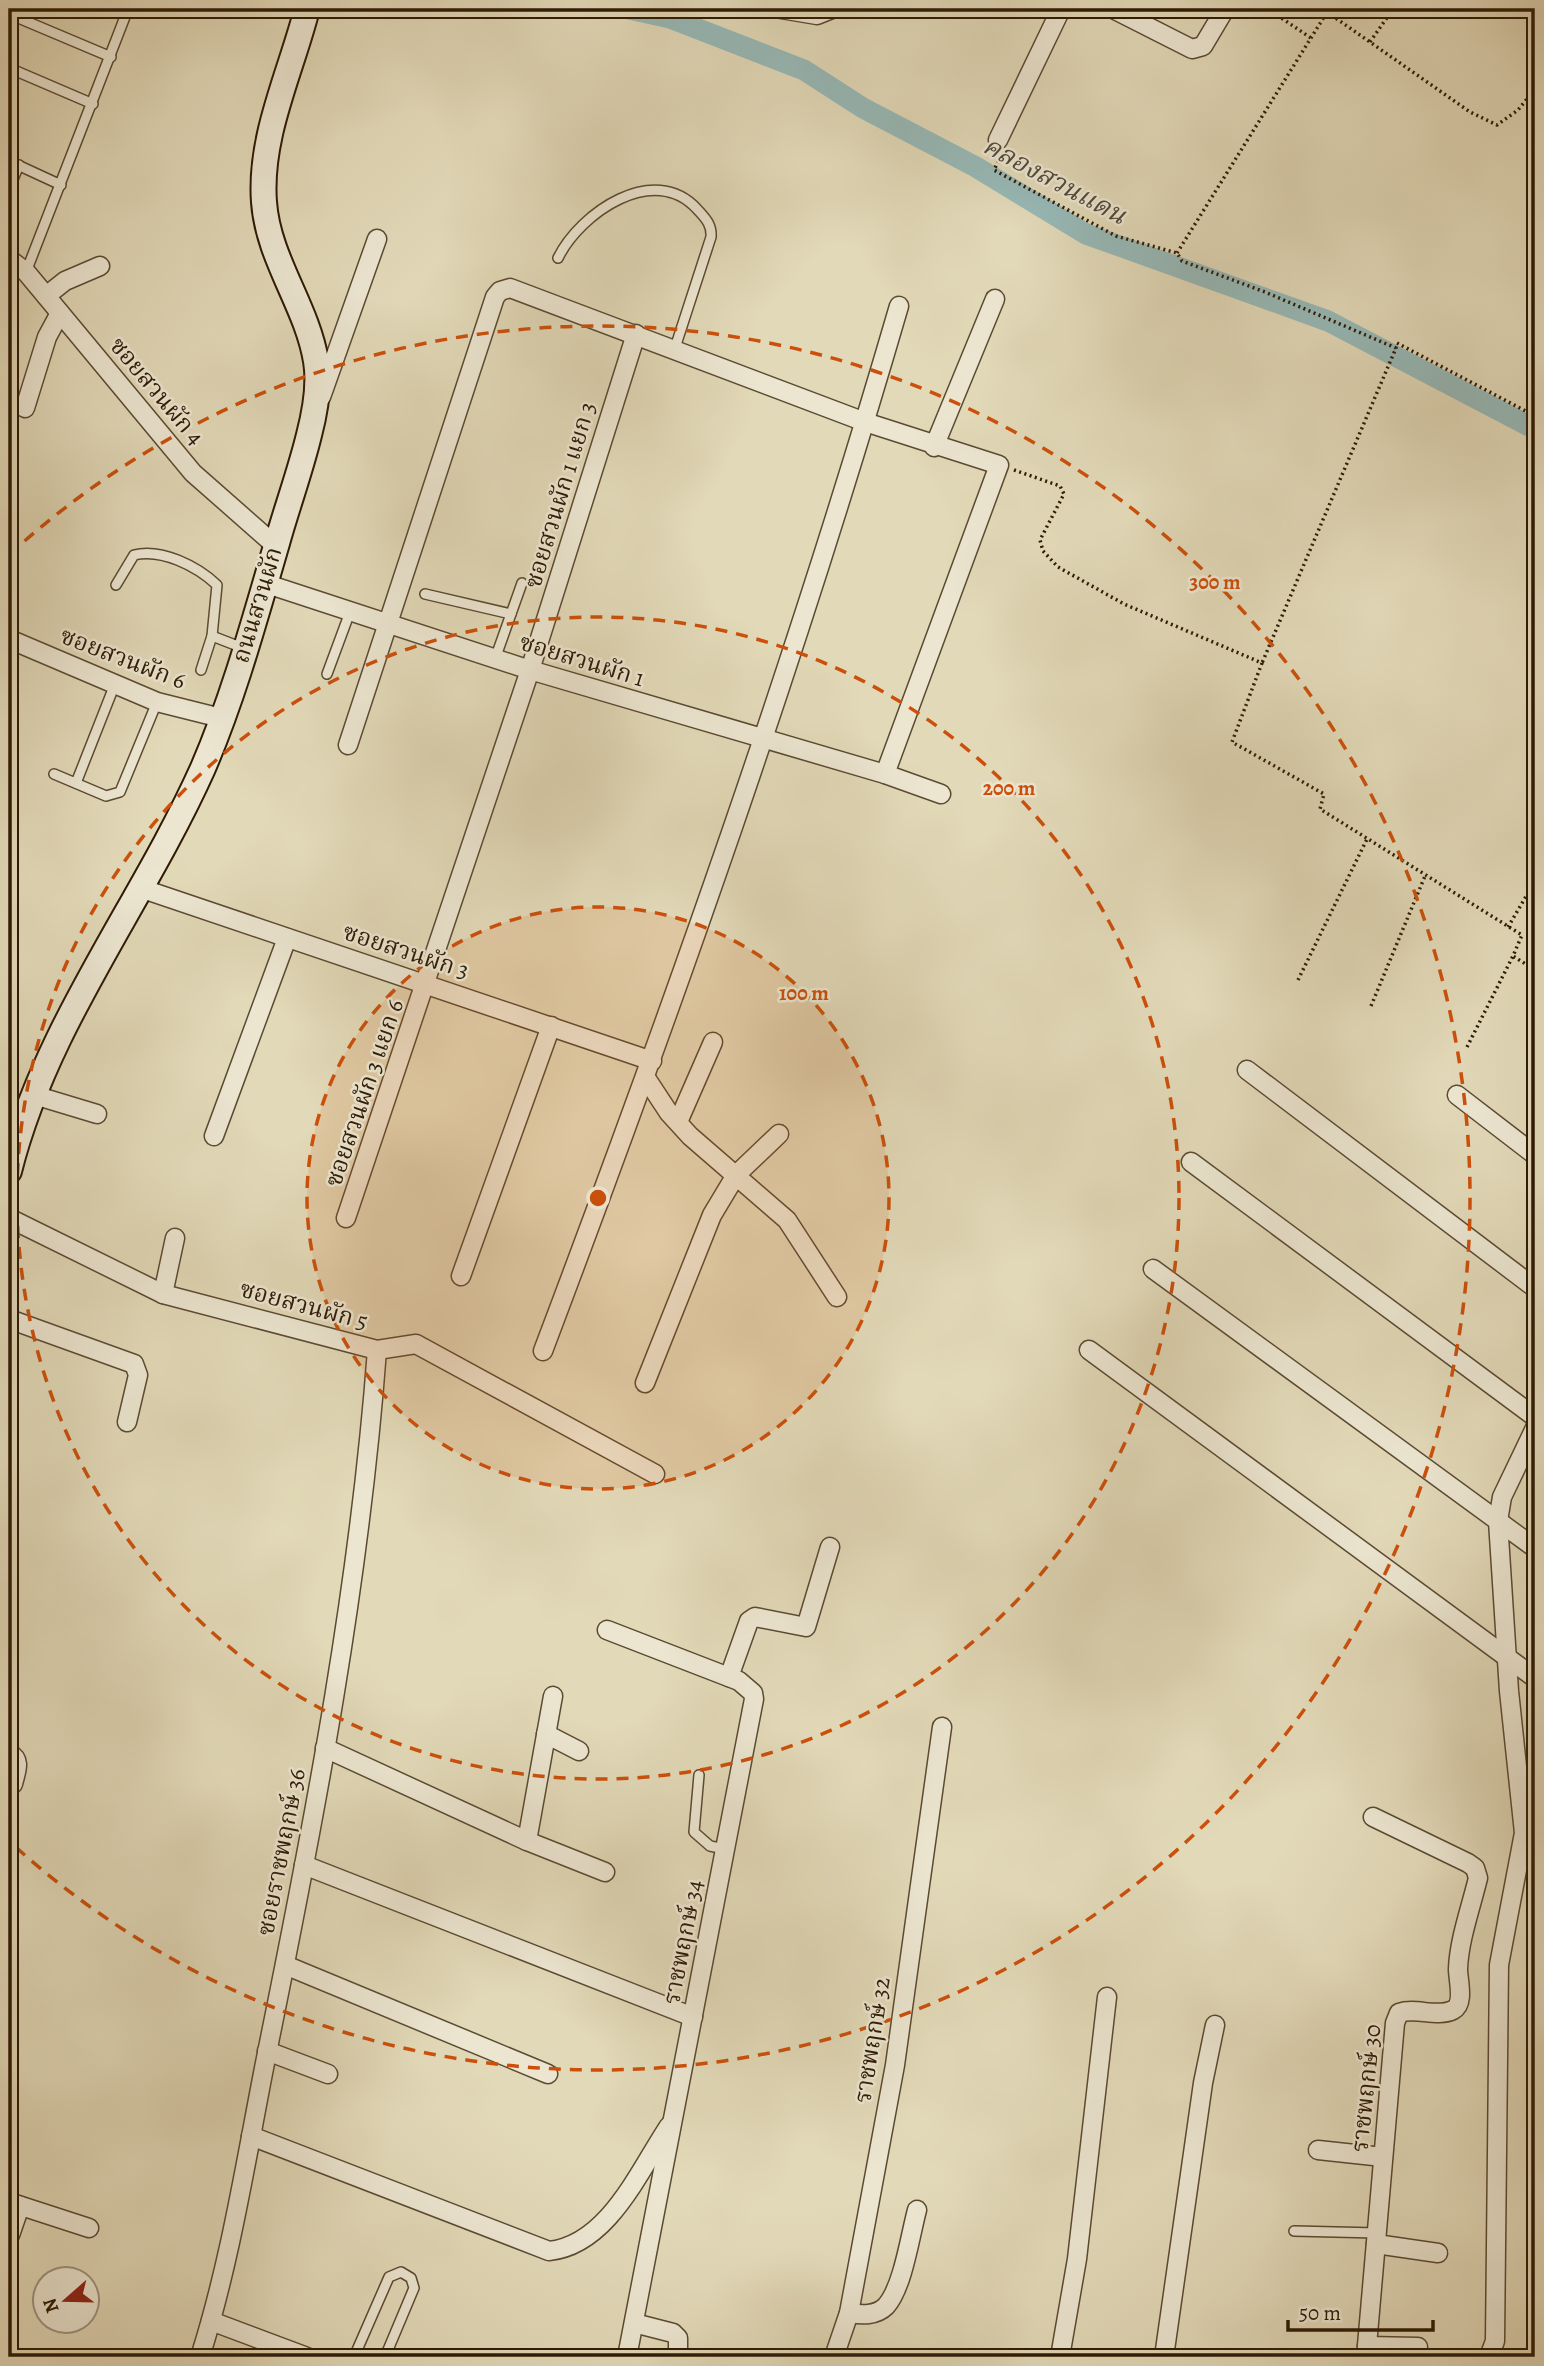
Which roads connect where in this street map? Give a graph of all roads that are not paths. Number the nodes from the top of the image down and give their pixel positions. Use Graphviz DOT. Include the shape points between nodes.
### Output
graph roads {
  1 [pos="128,9"];
  2 [pos="307,9"];
  3 [pos="781,9"];
  4 [pos="832,9"];
  5 [pos="1061,9"];
  6 [pos="1113,9"];
  7 [pos="1225,9"];
  8 [pos="9,14"];
  9 [pos="111,57"];
  10 [pos="9,68"];
  11 [pos="93,104"];
  12 [pos="1002,143"];
  13 [pos="9,161"];
  14 [pos="19,165"];
  15 [pos="61,185"];
  16 [pos="9,189"];
  17 [pos="377,239"];
  18 [pos="558,258"];
  19 [pos="9,259"];
  20 [pos="100,266"];
  21 [pos="26,272"];
  22 [pos="46,296"];
  23 [pos="995,299"];
  24 [pos="899,306"];
  25 [pos="60,313"];
  26 [pos="636,334"];
  27 [pos="674,351"];
  28 [pos="25,408"];
  29 [pos="313,418"];
  30 [pos="865,422"];
  31 [pos="934,447"];
  32 [pos="276,546"];
  33 [pos="522,583"];
  34 [pos="267,584"];
  35 [pos="116,585"];
  36 [pos="425,594"];
  37 [pos="350,612"];
  38 [pos="511,614"];
  39 [pos="386,624"];
  40 [pos="212,636"];
  41 [pos="9,639"];
  42 [pos="245,648"];
  43 [pos="495,659"];
  44 [pos="201,670"];
  45 [pos="530,670"];
  46 [pos="327,674"];
  47 [pos="116,682"];
  48 [pos="157,702"];
  49 [pos="221,718"];
  50 [pos="764,739"];
  51 [pos="348,745"];
  52 [pos="54,774"];
  53 [pos="885,774"];
  54 [pos="76,783"];
  55 [pos="941,794"];
  56 [pos="143,889"];
  57 [pos="287,937"];
  58 [pos="428,983"];
  59 [pos="551,1026"];
  60 [pos="713,1042"];
  61 [pos="649,1070"];
  62 [pos="1247,1070"];
  63 [pos="34,1095"];
  64 [pos="1457,1095"];
  65 [pos="97,1114"];
  66 [pos="678,1122"];
  67 [pos="779,1134"];
  68 [pos="214,1136"];
  69 [pos="1535,1156"];
  70 [pos="10,1163"];
  71 [pos="1191,1163"];
  72 [pos="736,1175"];
  73 [pos="9,1218"];
  74 [pos="346,1218"];
  75 [pos="175,1238"];
  76 [pos="1153,1269"];
  77 [pos="461,1276"];
  78 [pos="1535,1288"];
  79 [pos="163,1294"];
  80 [pos="837,1297"];
  81 [pos="9,1319"];
  82 [pos="377,1350"];
  83 [pos="1089,1350"];
  84 [pos="543,1351"];
  85 [pos="645,1384"];
  86 [pos="1535,1417"];
  87 [pos="127,1422"];
  88 [pos="1535,1428"];
  89 [pos="655,1474"];
  90 [pos="1499,1521"];
  91 [pos="830,1547"];
  92 [pos="1535,1548"];
  93 [pos="607,1630"];
  94 [pos="1507,1657"];
  95 [pos="729,1677"];
  96 [pos="1535,1678"];
  97 [pos="553,1696"];
  98 [pos="942,1727"];
  99 [pos="546,1734"];
  100 [pos="325,1748"];
  101 [pos="579,1751"];
  102 [pos="9,1753"];
  103 [pos="699,1775"];
  104 [pos="13,1784"];
  105 [pos="1373,1817"];
  106 [pos="527,1841"];
  107 [pos="725,1849"];
  108 [pos="304,1865"];
  109 [pos="605,1872"];
  110 [pos="285,1965"];
  111 [pos="1107,1997"];
  112 [pos="694,2017"];
  113 [pos="1215,2025"];
  114 [pos="267,2050"];
  115 [pos="328,2074"];
  116 [pos="548,2074"];
  117 [pos="674,2117"];
  118 [pos="251,2136"];
  119 [pos="1318,2150"];
  120 [pos="1383,2157"];
  121 [pos="14,2204"];
  122 [pos="917,2210"];
  123 [pos="89,2228"];
  124 [pos="1294,2231"];
  125 [pos="10,2235"];
  126 [pos="1376,2239"];
  127 [pos="1438,2253"];
  128 [pos="849,2313"];
  129 [pos="211,2321"];
  130 [pos="634,2323"];
  131 [pos="1418,2347"];
  132 [pos="1366,2352"];
  133 [pos="200,2357"];
  134 [pos="305,2357"];
  135 [pos="354,2357"];
  136 [pos="385,2357"];
  137 [pos="627,2357"];
  138 [pos="678,2357"];
  139 [pos="834,2357"];
  140 [pos="1060,2357"];
  141 [pos="1164,2357"];
  142 [pos="1489,2357"];
  1 -- 9 [label="lane"];
  2 -- 29 [label="street, ถนนสวนผัก" via="267,143 263,176 270,235 316,361"];
  3 -- 4 [label="street" via="817,15"];
  5 -- 12 [label="street"];
  6 -- 7 [label="street" via="1192,48 1203,46"];
  8 -- 9 [label="lane"];
  9 -- 11 [label="lane"];
  10 -- 11 [label="lane"];
  11 -- 15 [label="lane"];
  13 -- 14 [label="lane"];
  14 -- 15 [label="lane"];
  14 -- 16 [label="lane"];
  15 -- 21 [label="lane"];
  17 -- 29 [label="street"];
  18 -- 27 [label="lane" via="564,245 620,197 646,189 689,200 709,222 711,237"];
  19 -- 21 [label="street, ซอยสวนผัก 4"];
  20 -- 22 [label="street" via="65,281"];
  21 -- 22 [label="street, ซอยสวนผัก 4"];
  22 -- 25 [label="street, ซอยสวนผัก 4"];
  23 -- 31 [label="street"];
  24 -- 30 [label="street"];
  25 -- 28 [label="street" via="47,337"];
  25 -- 32 [label="street, ซอยสวนผัก 4" via="193,473"];
  26 -- 27 [label="street"];
  26 -- 39 [label="street" via="510,288 500,291"];
  26 -- 45 [label="street, ซอยสวนผัก 1 แยก 3"];
  27 -- 30 [label="street"];
  29 -- 32 [label="street, ถนนสวนผัก"];
  30 -- 31 [label="street"];
  30 -- 50 [label="street"];
  31 -- 53 [label="street" via="999,465"];
  32 -- 34 [label="street, ถนนสวนผัก"];
  33 -- 38 [label="lane"];
  34 -- 37 [label="street, ซอยสวนผัก 1"];
  34 -- 42 [label="street, ถนนสวนผัก"];
  35 -- 40 [label="lane" via="134,555 149,551 207,575 217,585"];
  36 -- 38 [label="lane"];
  37 -- 39 [label="street, ซอยสวนผัก 1"];
  37 -- 46 [label="lane"];
  38 -- 43 [label="lane"];
  39 -- 43 [label="street, ซอยสวนผัก 1"];
  39 -- 51 [label="street"];
  40 -- 42 [label="lane"];
  40 -- 44 [label="lane"];
  41 -- 47 [label="street, ซอยสวนผัก 6"];
  42 -- 49 [label="street, ถนนสวนผัก"];
  43 -- 45 [label="street, ซอยสวนผัก 1"];
  45 -- 50 [label="street, ซอยสวนผัก 1"];
  45 -- 58 [label="street, ซอยสวนผัก 1 แยก 3"];
  47 -- 48 [label="street, ซอยสวนผัก 6"];
  47 -- 54 [label="lane"];
  48 -- 49 [label="street, ซอยสวนผัก 6"];
  48 -- 54 [label="lane" via="120,792 106,796"];
  49 -- 56 [label="street, ถนนสวนผัก" via="203,767"];
  50 -- 53 [label="street, ซอยสวนผัก 1"];
  50 -- 61 [label="street"];
  52 -- 54 [label="lane"];
  53 -- 55 [label="street, ซอยสวนผัก 1"];
  56 -- 57 [label="street, ซอยสวนผัก 3"];
  56 -- 63 [label="street, ถนนสวนผัก" via="71,1011"];
  57 -- 58 [label="street, ซอยสวนผัก 3"];
  57 -- 68 [label="street"];
  58 -- 59 [label="street, ซอยสวนผัก 3"];
  58 -- 74 [label="street, ซอยสวนผัก 3 แยก 6"];
  59 -- 61 [label="street, ซอยสวนผัก 3"];
  59 -- 77 [label="street"];
  60 -- 66 [label="street"];
  61 -- 66 [label="street"];
  61 -- 84 [label="street"];
  62 -- 78 [label="street"];
  63 -- 65 [label="street"];
  63 -- 70 [label="street, ถนนสวนผัก"];
  64 -- 69 [label="street"];
  66 -- 72 [label="street"];
  67 -- 72 [label="street"];
  71 -- 86 [label="street"];
  72 -- 80 [label="street" via="787,1220"];
  72 -- 85 [label="street" via="712,1215"];
  73 -- 79 [label="street, ซอยสวนผัก 5"];
  75 -- 79 [label="street"];
  76 -- 90 [label="street"];
  79 -- 82 [label="street, ซอยสวนผัก 5"];
  81 -- 87 [label="street" via="134,1364 138,1375"];
  82 -- 89 [label="street, ซอยสวนผัก 5" via="416,1343"];
  82 -- 100 [label="street, ซอยราชพฤกษ์ 36" via="369,1453"];
  83 -- 94 [label="street"];
  88 -- 90 [label="street" via="1502,1497"];
  90 -- 92 [label="street"];
  90 -- 94 [label="street"];
  91 -- 95 [label="street" via="806,1627 755,1617 749,1620"];
  93 -- 95 [label="street, ราชพฤกษ์ 34"];
  94 -- 96 [label="street"];
  94 -- 142 [label="street" via="1524,1833 1499,1965 1495,2341"];
  95 -- 107 [label="street, ราชพฤกษ์ 34" via="748,1688 754,1699"];
  97 -- 99 [label="street"];
  98 -- 128 [label="street, ราชพฤกษ์ 32" via="894,2065"];
  99 -- 101 [label="street"];
  99 -- 106 [label="street"];
  100 -- 106 [label="street"];
  100 -- 108 [label="street, ซอยราชพฤกษ์ 36"];
  102 -- 104 [label="street" via="18,1765"];
  103 -- 107 [label="lane" via="694,1832 710,1846"];
  105 -- 120 [label="street, ราชพฤกษ์ 30" via="1468,1863 1478,1878 1458,1965 1460,2003 1443,2012 1407,2010 1399,2013 1395,2023"];
  106 -- 109 [label="street"];
  107 -- 112 [label="street, ราชพฤกษ์ 34"];
  108 -- 110 [label="street, ซอยราชพฤกษ์ 36"];
  108 -- 112 [label="street"];
  110 -- 114 [label="street, ซอยราชพฤกษ์ 36"];
  110 -- 116 [label="street"];
  111 -- 140 [label="street" via="1077,2259"];
  112 -- 117 [label="street, ราชพฤกษ์ 34"];
  113 -- 141 [label="street"];
  114 -- 115 [label="street"];
  114 -- 118 [label="street, ซอยราชพฤกษ์ 36"];
  117 -- 118 [label="street" via="616,2207 587,2239 569,2249 549,2251"];
  117 -- 130 [label="street, ราชพฤกษ์ 34"];
  118 -- 129 [label="street, ซอยราชพฤกษ์ 36"];
  119 -- 120 [label="street"];
  120 -- 126 [label="street, ราชพฤกษ์ 30"];
  121 -- 123 [label="street"];
  121 -- 125 [label="street"];
  122 -- 128 [label="street" via="896,2288 885,2307 872,2314"];
  124 -- 126 [label="lane"];
  126 -- 127 [label="street"];
  126 -- 132 [label="street, ราชพฤกษ์ 30"];
  128 -- 139 [label="street, ราชพฤกษ์ 32"];
  129 -- 133 [label="street, ซอยราชพฤกษ์ 36"];
  129 -- 134 [label="street"];
  130 -- 137 [label="street, ราชพฤกษ์ 34"];
  130 -- 138 [label="street" via="673,2333 678,2338"];
  131 -- 132 [label="street"];
  135 -- 136 [label="lane" via="389,2277 405,2273 414,2288"];
}
